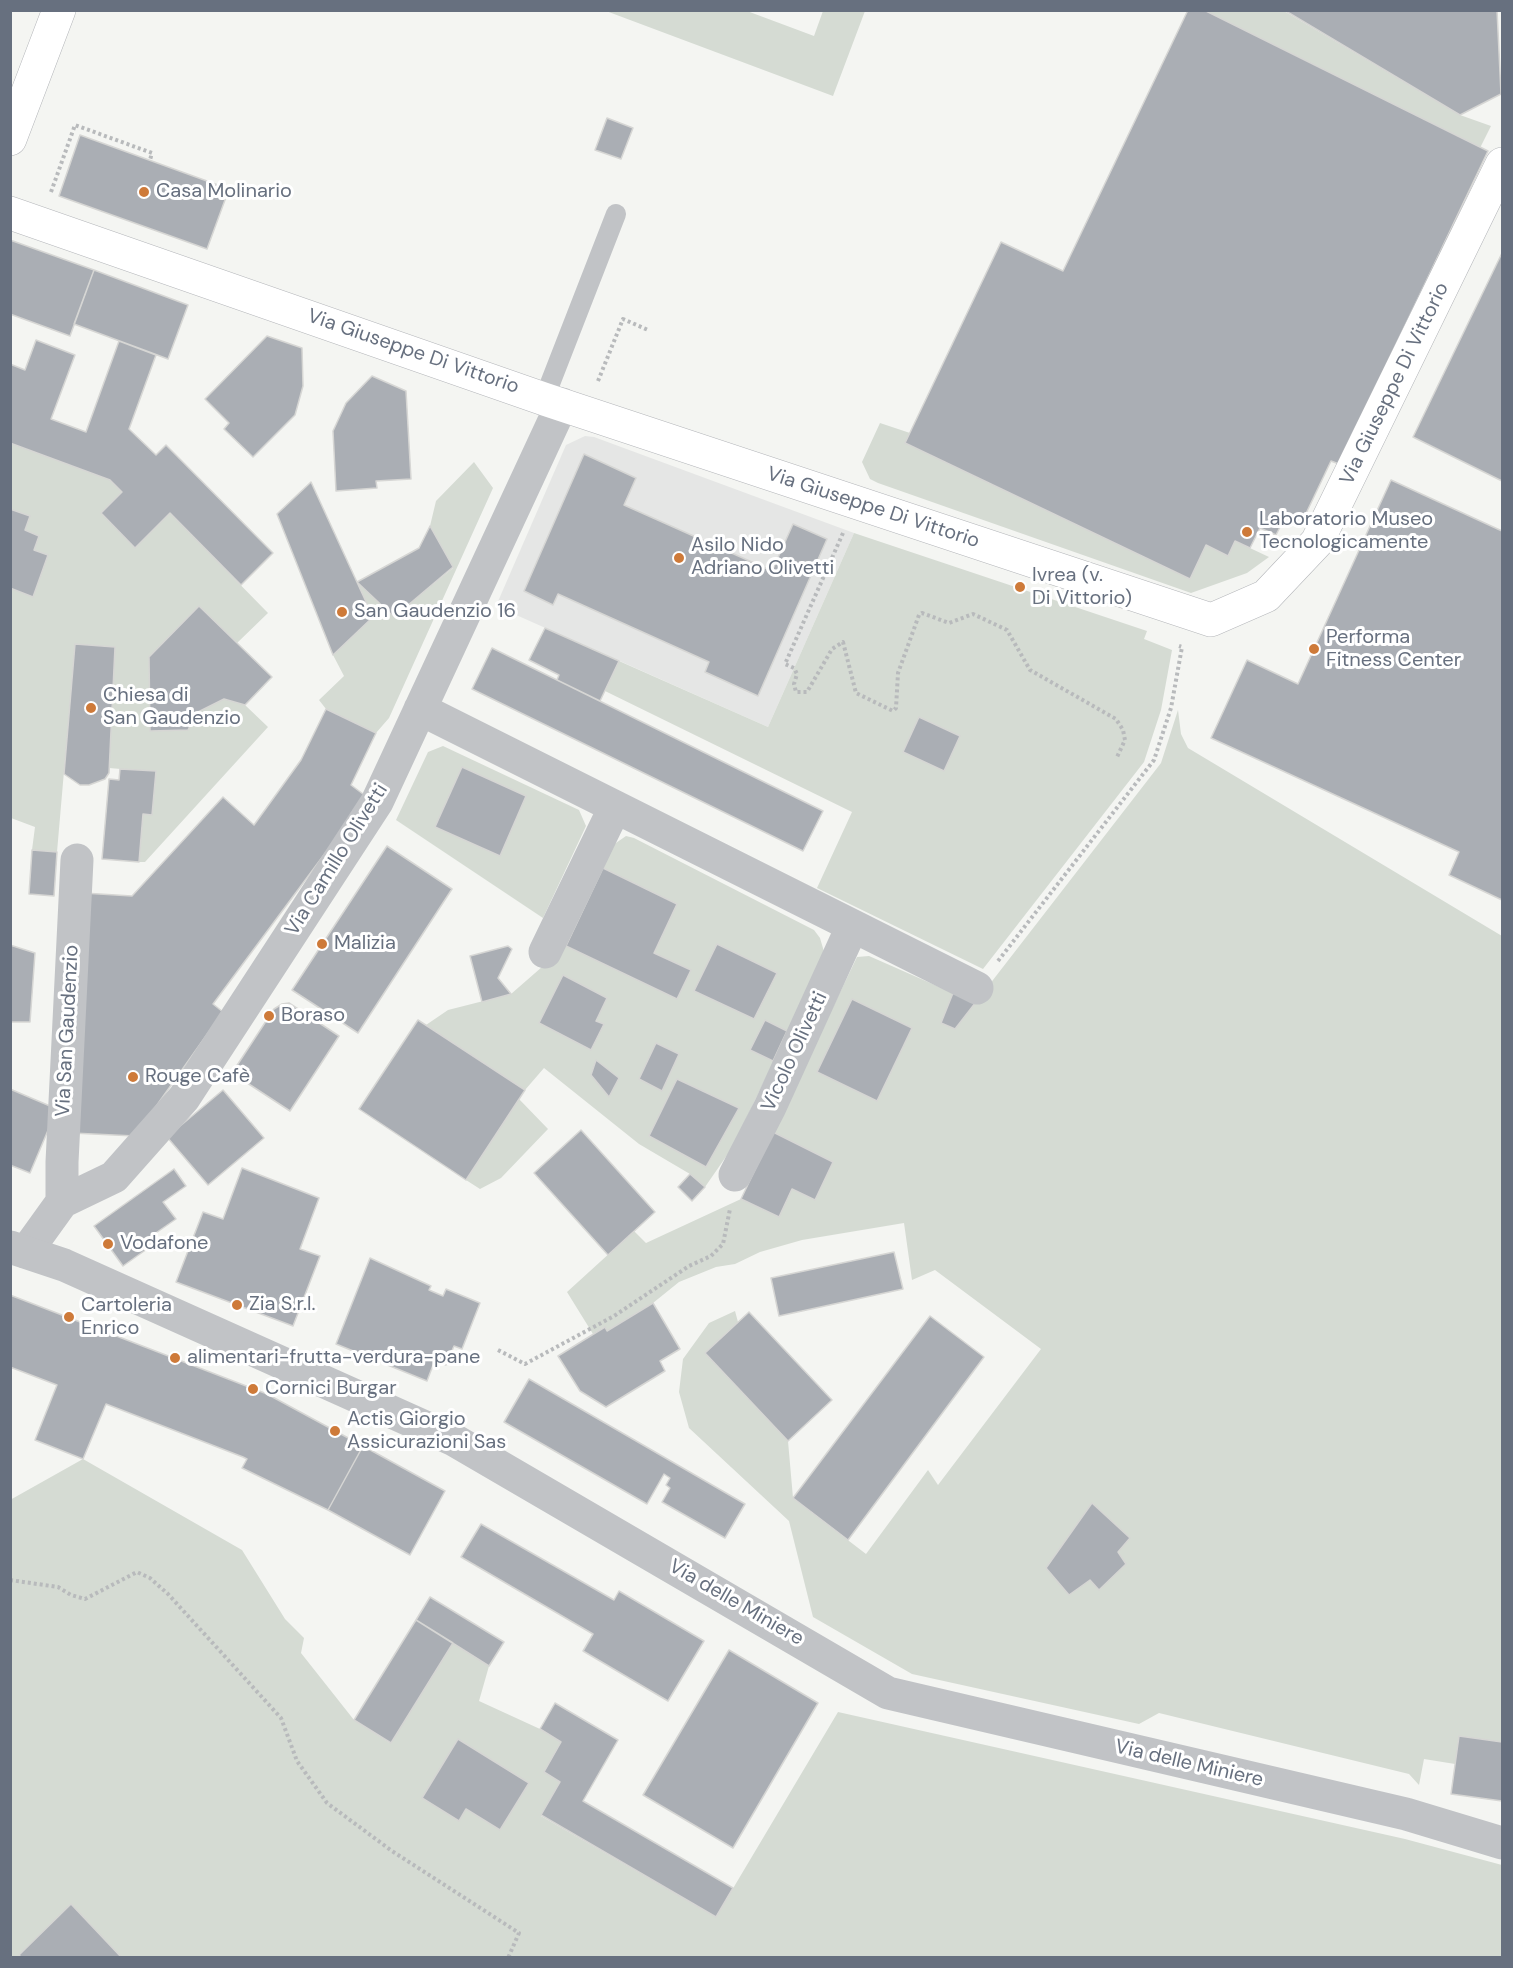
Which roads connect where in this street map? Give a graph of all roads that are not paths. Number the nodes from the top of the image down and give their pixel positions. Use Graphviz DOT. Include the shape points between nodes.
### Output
graph roads {
  1 [pos="59,10"];
  2 [pos="10,139"];
  3 [pos="1503,164"];
  4 [pos="615,214"];
  5 [pos="26,218"];
  6 [pos="564,405"];
  7 [pos="420,709"];
  8 [pos="615,807"];
  9 [pos="77,860"];
  10 [pos="852,927"];
  11 [pos="545,952"];
  12 [pos="977,987"];
  13 [pos="735,1175"];
  14 [pos="62,1202"];
  15 [pos="18,1250"];
  16 [pos="1503,1843"];
  1 -- 2 [label="main road"];
  3 -- 6 [label="main road, Via Giuseppe Di Vittorio" via="1317,542 1266,596 1211,620"];
  4 -- 6 [label="lane"];
  5 -- 6 [label="main road, Via Giuseppe Di Vittorio"];
  6 -- 7 [label="street, Via Camillo Olivetti"];
  7 -- 8 [label="street"];
  7 -- 14 [label="street, Via Camillo Olivetti" via="377,802 184,1098 114,1177"];
  8 -- 10 [label="street"];
  8 -- 11 [label="street"];
  9 -- 14 [label="street, Via San Gaudenzio"];
  10 -- 12 [label="street"];
  10 -- 13 [label="street, Vicolo Olivetti"];
  14 -- 15 [label="street, Via Camillo Olivetti"];
  15 -- 16 [label="street, Via delle Miniere" via="64,1265 454,1440 888,1693 1406,1814"];
}
